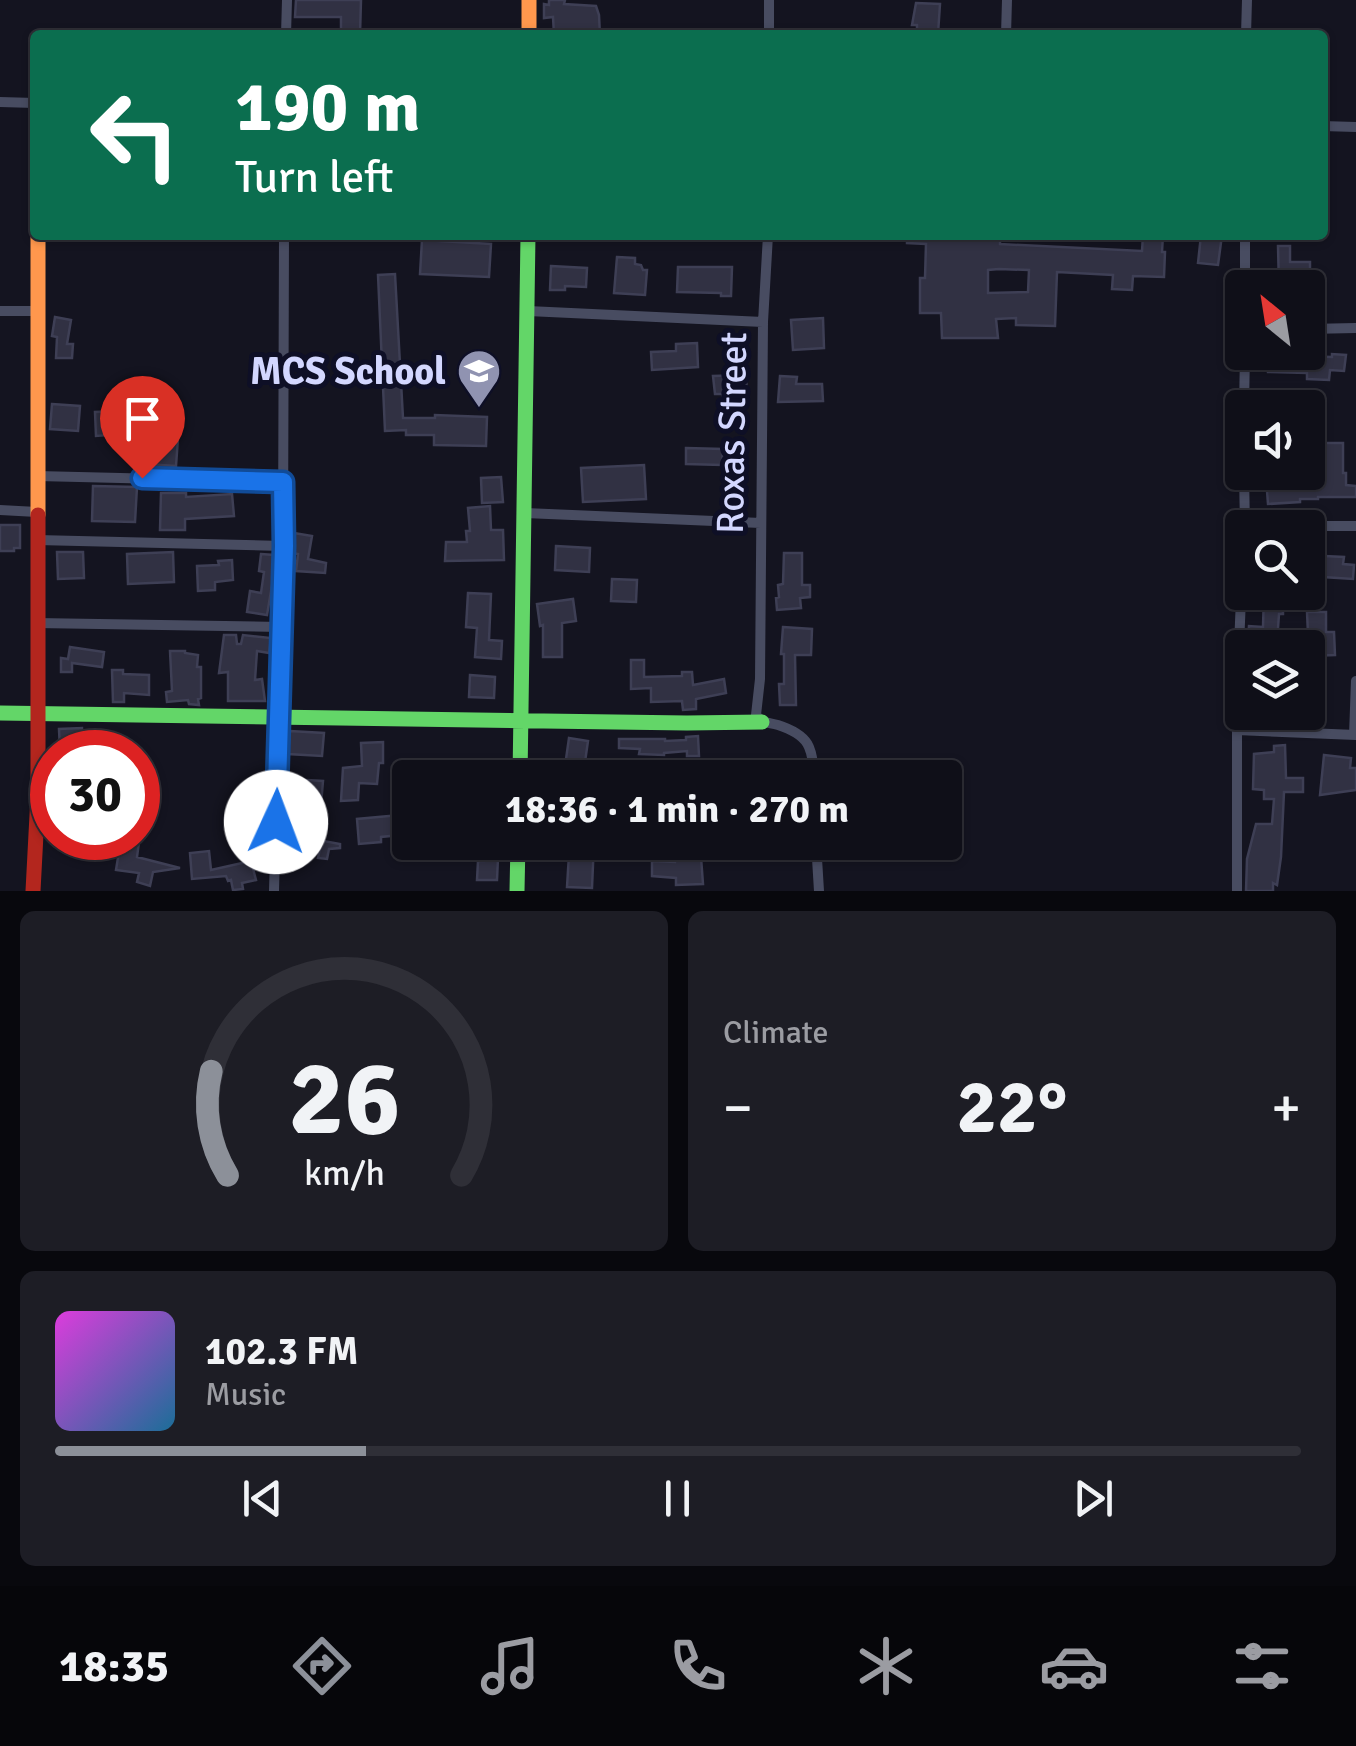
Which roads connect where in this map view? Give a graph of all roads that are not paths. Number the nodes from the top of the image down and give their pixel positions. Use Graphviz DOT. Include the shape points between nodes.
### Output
graph roads {
  1 [pos="287,0"];
  2 [pos="529,0"];
  3 [pos="769,0"];
  4 [pos="1007,0"];
  5 [pos="1247,0"];
  6 [pos="286,30"];
  7 [pos="529,30"];
  8 [pos="769,30"];
  9 [pos="1006,30"];
  10 [pos="1246,30"];
  11 [pos="0,102"];
  12 [pos="30,103"];
  13 [pos="1328,126"];
  14 [pos="1356,127"];
  15 [pos="38,240"];
  16 [pos="284,240"];
  17 [pos="528,240"];
  18 [pos="768,240"];
  19 [pos="1245,240"];
  20 [pos="1245,270"];
  21 [pos="0,310"];
  22 [pos="38,311"];
  23 [pos="528,311"];
  24 [pos="764,322"];
  25 [pos="1356,328"];
  26 [pos="1325,329"];
  27 [pos="37,476"];
  28 [pos="283,482"];
  29 [pos="0,510"];
  30 [pos="37,512"];
  31 [pos="525,514"];
  32 [pos="761,523"];
  33 [pos="1325,526"];
  34 [pos="1356,526"];
  35 [pos="37,540"];
  36 [pos="284,546"];
  37 [pos="36,623"];
  38 [pos="281,627"];
  39 [pos="1356,682"];
  40 [pos="0,713"];
  41 [pos="37,714"];
  42 [pos="278,718"];
  43 [pos="522,721"];
  44 [pos="762,722"];
  45 [pos="1237,730"];
  46 [pos="1355,735"];
  47 [pos="521,760"];
  48 [pos="813,760"];
  49 [pos="518,860"];
  50 [pos="817,860"];
  51 [pos="34,891"];
  52 [pos="274,891"];
  53 [pos="517,891"];
  54 [pos="819,891"];
  55 [pos="1237,891"];
  1 -- 6 [label="street"];
  2 -- 7 [label="street"];
  3 -- 8 [label="street"];
  4 -- 9 [label="street"];
  5 -- 10 [label="street"];
  11 -- 12 [label="street"];
  13 -- 14 [label="street"];
  15 -- 22 [label="street"];
  16 -- 28 [label="street"];
  17 -- 23 [label="street"];
  18 -- 24 [label="street, Roxas Street"];
  19 -- 20 [label="street"];
  21 -- 22 [label="street"];
  22 -- 27 [label="street"];
  23 -- 24 [label="street"];
  23 -- 31 [label="street"];
  24 -- 32 [label="street, Roxas Street"];
  25 -- 26 [label="street"];
  27 -- 28 [label="street"];
  27 -- 30 [label="street"];
  28 -- 36 [label="street"];
  29 -- 30 [label="street"];
  30 -- 35 [label="street"];
  31 -- 32 [label="street"];
  31 -- 43 [label="street"];
  32 -- 44 [label="street, Roxas Street" via="756,715"];
  33 -- 34 [label="street"];
  35 -- 36 [label="street"];
  35 -- 37 [label="street"];
  36 -- 38 [label="street"];
  37 -- 38 [label="street"];
  37 -- 41 [label="street"];
  38 -- 42 [label="street"];
  39 -- 46 [label="street"];
  40 -- 41 [label="street"];
  41 -- 42 [label="street"];
  41 -- 51 [label="street"];
  42 -- 43 [label="street"];
  42 -- 52 [label="street"];
  43 -- 44 [label="street"];
  43 -- 47 [label="street"];
  44 -- 48 [label="street" via="803,736"];
  45 -- 46 [label="street"];
  45 -- 55 [label="street"];
  49 -- 53 [label="street"];
  50 -- 54 [label="street"];
}
